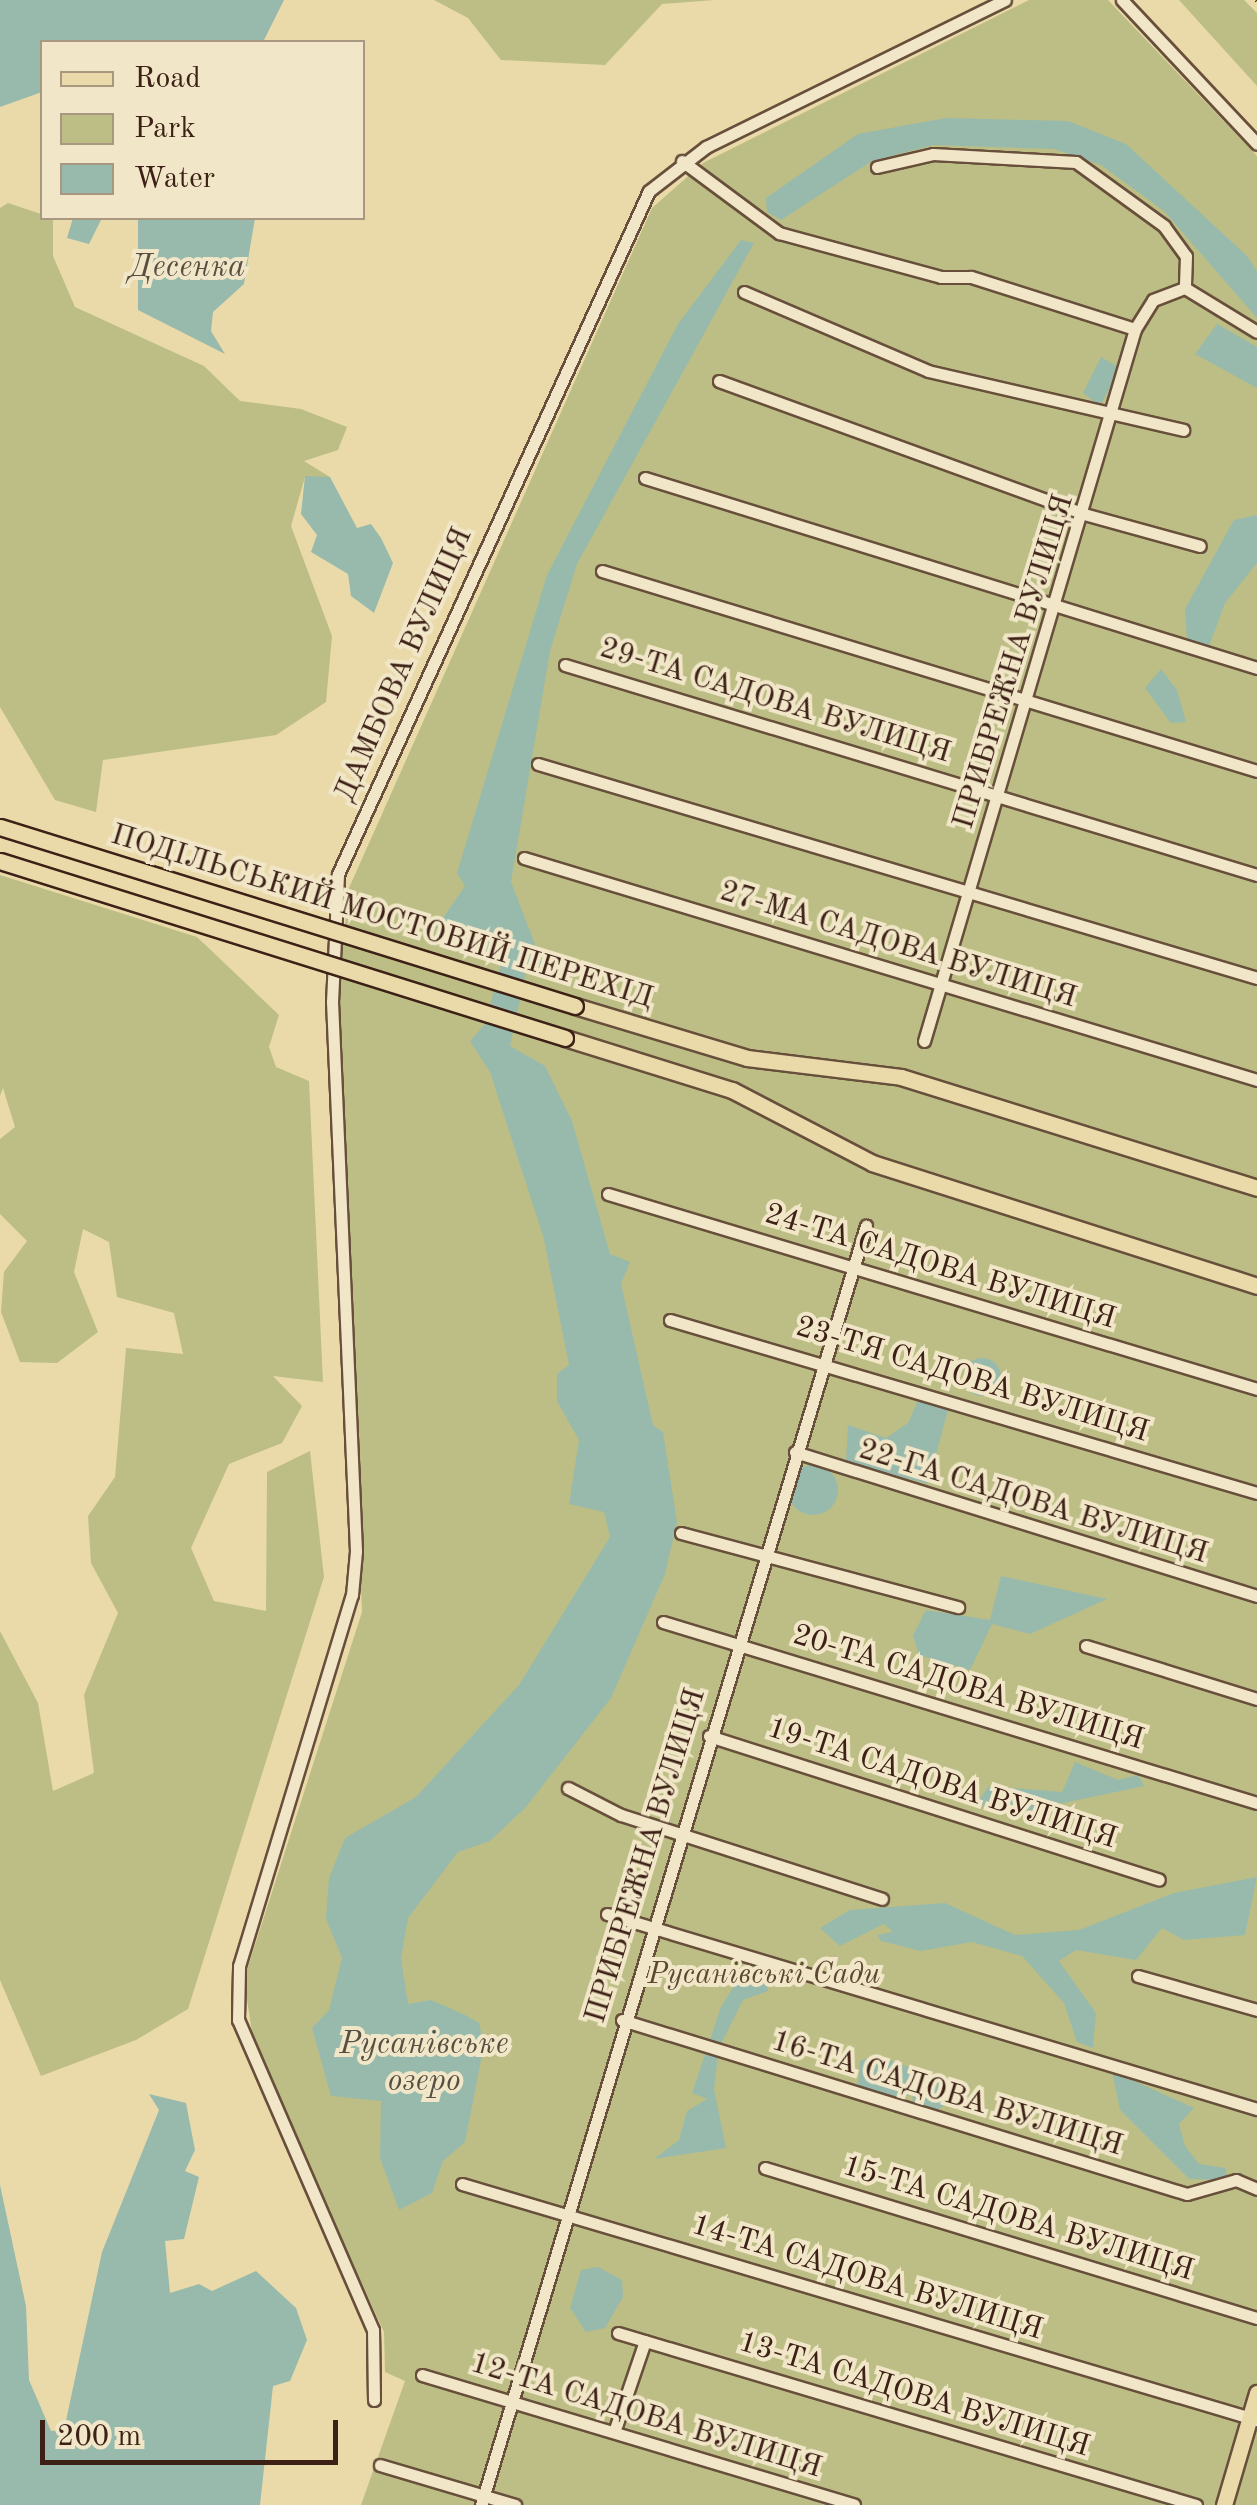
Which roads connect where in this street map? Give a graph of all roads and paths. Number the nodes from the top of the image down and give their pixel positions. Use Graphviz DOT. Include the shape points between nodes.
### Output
graph roads {
  1 [pos="1005,0"];
  2 [pos="1122,0"];
  3 [pos="1257,144"];
  4 [pos="682,161"];
  5 [pos="877,167"];
  6 [pos="1185,288"];
  7 [pos="744,292"];
  8 [pos="1135,328"];
  9 [pos="1257,332"];
  10 [pos="719,381"];
  11 [pos="1116,413"];
  12 [pos="1183,430"];
  13 [pos="644,478"];
  14 [pos="1084,514"];
  15 [pos="1200,546"];
  16 [pos="602,571"];
  17 [pos="1054,606"];
  18 [pos="565,665"];
  19 [pos="1257,668"];
  20 [pos="1027,699"];
  21 [pos="538,764"];
  22 [pos="1257,772"];
  23 [pos="998,794"];
  24 [pos="0,828"];
  25 [pos="524,858"];
  26 [pos="0,862"];
  27 [pos="1257,874"];
  28 [pos="972,890"];
  29 [pos="1257,978"];
  30 [pos="942,984"];
  31 [pos="924,1041"];
  32 [pos="1257,1080"];
  33 [pos="1257,1188"];
  34 [pos="608,1194"];
  35 [pos="866,1226"];
  36 [pos="854,1266"];
  37 [pos="1257,1286"];
  38 [pos="670,1320"];
  39 [pos="824,1359"];
  40 [pos="1257,1389"];
  41 [pos="794,1452"];
  42 [pos="1257,1493"];
  43 [pos="681,1533"];
  44 [pos="765,1553"];
  45 [pos="1257,1596"];
  46 [pos="958,1607"];
  47 [pos="663,1622"];
  48 [pos="738,1643"];
  49 [pos="1086,1646"];
  50 [pos="1257,1698"];
  51 [pos="708,1736"];
  52 [pos="568,1788"];
  53 [pos="1257,1803"];
  54 [pos="681,1830"];
  55 [pos="1160,1880"];
  56 [pos="882,1899"];
  57 [pos="608,1914"];
  58 [pos="655,1928"];
  59 [pos="1138,1976"];
  60 [pos="1257,2010"];
  61 [pos="622,2020"];
  62 [pos="1257,2108"];
  63 [pos="765,2168"];
  64 [pos="462,2184"];
  65 [pos="1257,2189"];
  66 [pos="563,2213"];
  67 [pos="1257,2318"];
  68 [pos="618,2333"];
  69 [pos="645,2341"];
  70 [pos="422,2375"];
  71 [pos="1257,2393"];
  72 [pos="374,2400"];
  73 [pos="513,2402"];
  74 [pos="1253,2419"];
  75 [pos="614,2432"];
  76 [pos="380,2465"];
  77 [pos="482,2500"];
  78 [pos="515,2505"];
  79 [pos="854,2505"];
  80 [pos="1196,2505"];
  81 [pos="1224,2505"];
  1 -- 4 [label="street, ДАМБОВА ВУЛИЦЯ"];
  2 -- 3 [label="street"];
  4 -- 8 [label="street" via="779,233 941,277 971,277"];
  4 -- 72 [label="street, ДАМБОВА ВУЛИЦЯ" via="629,224 338,874 332,1002 352,1595 239,1966 246,2044 373,2330"];
  5 -- 6 [label="street" via="932,154 1076,162 1164,226 1186,256"];
  6 -- 8 [label="street, ПРИБРЕЖНА ВУЛИЦЯ" via="1153,300"];
  6 -- 9 [label="street"];
  7 -- 11 [label="street" via="928,371"];
  8 -- 11 [label="street, ПРИБРЕЖНА ВУЛИЦЯ"];
  10 -- 14 [label="street"];
  11 -- 12 [label="street"];
  11 -- 14 [label="street, ПРИБРЕЖНА ВУЛИЦЯ"];
  13 -- 17 [label="street"];
  14 -- 15 [label="street"];
  14 -- 17 [label="street, ПРИБРЕЖНА ВУЛИЦЯ"];
  16 -- 20 [label="street"];
  17 -- 19 [label="street"];
  17 -- 20 [label="street, ПРИБРЕЖНА ВУЛИЦЯ"];
  18 -- 23 [label="street, 29-ТА САДОВА ВУЛИЦЯ"];
  20 -- 22 [label="street"];
  20 -- 23 [label="street, ПРИБРЕЖНА ВУЛИЦЯ"];
  21 -- 28 [label="street"];
  23 -- 27 [label="street, 29-ТА САДОВА ВУЛИЦЯ"];
  23 -- 28 [label="street, ПРИБРЕЖНА ВУЛИЦЯ"];
  24 -- 33 [label="main road, ПОДІЛЬСЬКИЙ МОСТОВИЙ ПЕРЕХІД, bridge" via="747,1058 900,1077"];
  25 -- 30 [label="street, 27-МА САДОВА ВУЛИЦЯ"];
  26 -- 37 [label="main road, ПОДІЛЬСЬКИЙ МОСТОВИЙ ПЕРЕХІД, bridge" via="732,1090 872,1164"];
  28 -- 29 [label="street"];
  28 -- 30 [label="street, ПРИБРЕЖНА ВУЛИЦЯ"];
  30 -- 31 [label="street, ПРИБРЕЖНА ВУЛИЦЯ"];
  30 -- 32 [label="street, 27-МА САДОВА ВУЛИЦЯ"];
  34 -- 36 [label="street, 24-ТА САДОВА ВУЛИЦЯ"];
  35 -- 36 [label="street, ПРИБРЕЖНА ВУЛИЦЯ"];
  36 -- 39 [label="street, ПРИБРЕЖНА ВУЛИЦЯ"];
  36 -- 40 [label="street, 24-ТА САДОВА ВУЛИЦЯ"];
  38 -- 39 [label="street, 23-ТЯ САДОВА ВУЛИЦЯ"];
  39 -- 41 [label="street, ПРИБРЕЖНА ВУЛИЦЯ"];
  39 -- 42 [label="street, 23-ТЯ САДОВА ВУЛИЦЯ"];
  41 -- 44 [label="street, ПРИБРЕЖНА ВУЛИЦЯ"];
  41 -- 45 [label="street, 22-ГА САДОВА ВУЛИЦЯ"];
  43 -- 44 [label="street"];
  44 -- 46 [label="street"];
  44 -- 48 [label="street, ПРИБРЕЖНА ВУЛИЦЯ"];
  47 -- 48 [label="street, 20-ТА САДОВА ВУЛИЦЯ"];
  48 -- 51 [label="street, ПРИБРЕЖНА ВУЛИЦЯ"];
  48 -- 53 [label="street, 20-ТА САДОВА ВУЛИЦЯ"];
  49 -- 50 [label="street"];
  51 -- 54 [label="street, ПРИБРЕЖНА ВУЛИЦЯ"];
  51 -- 55 [label="street, 19-ТА САДОВА ВУЛИЦЯ"];
  52 -- 54 [label="street"];
  54 -- 56 [label="street"];
  54 -- 58 [label="street, ПРИБРЕЖНА ВУЛИЦЯ"];
  57 -- 58 [label="street"];
  58 -- 61 [label="street, ПРИБРЕЖНА ВУЛИЦЯ"];
  58 -- 62 [label="street"];
  59 -- 60 [label="street"];
  61 -- 65 [label="street, 16-ТА САДОВА ВУЛИЦЯ" via="1187,2194 1236,2180"];
  61 -- 66 [label="street, ПРИБРЕЖНА ВУЛИЦЯ"];
  63 -- 67 [label="street, 15-ТА САДОВА ВУЛИЦЯ"];
  64 -- 66 [label="street, 14-ТА САДОВА ВУЛИЦЯ"];
  66 -- 73 [label="street, ПРИБРЕЖНА ВУЛИЦЯ"];
  66 -- 74 [label="street, 14-ТА САДОВА ВУЛИЦЯ"];
  68 -- 69 [label="street, 13-ТА САДОВА ВУЛИЦЯ"];
  69 -- 75 [label="street"];
  69 -- 80 [label="street, 13-ТА САДОВА ВУЛИЦЯ"];
  70 -- 73 [label="street, 12-ТА САДОВА ВУЛИЦЯ"];
  71 -- 74 [label="main road"];
  73 -- 75 [label="street, 12-ТА САДОВА ВУЛИЦЯ"];
  73 -- 77 [label="street, ПРИБРЕЖНА ВУЛИЦЯ"];
  74 -- 81 [label="main road"];
  75 -- 79 [label="street, 12-ТА САДОВА ВУЛИЦЯ"];
  76 -- 77 [label="street"];
  77 -- 78 [label="street"];
}
